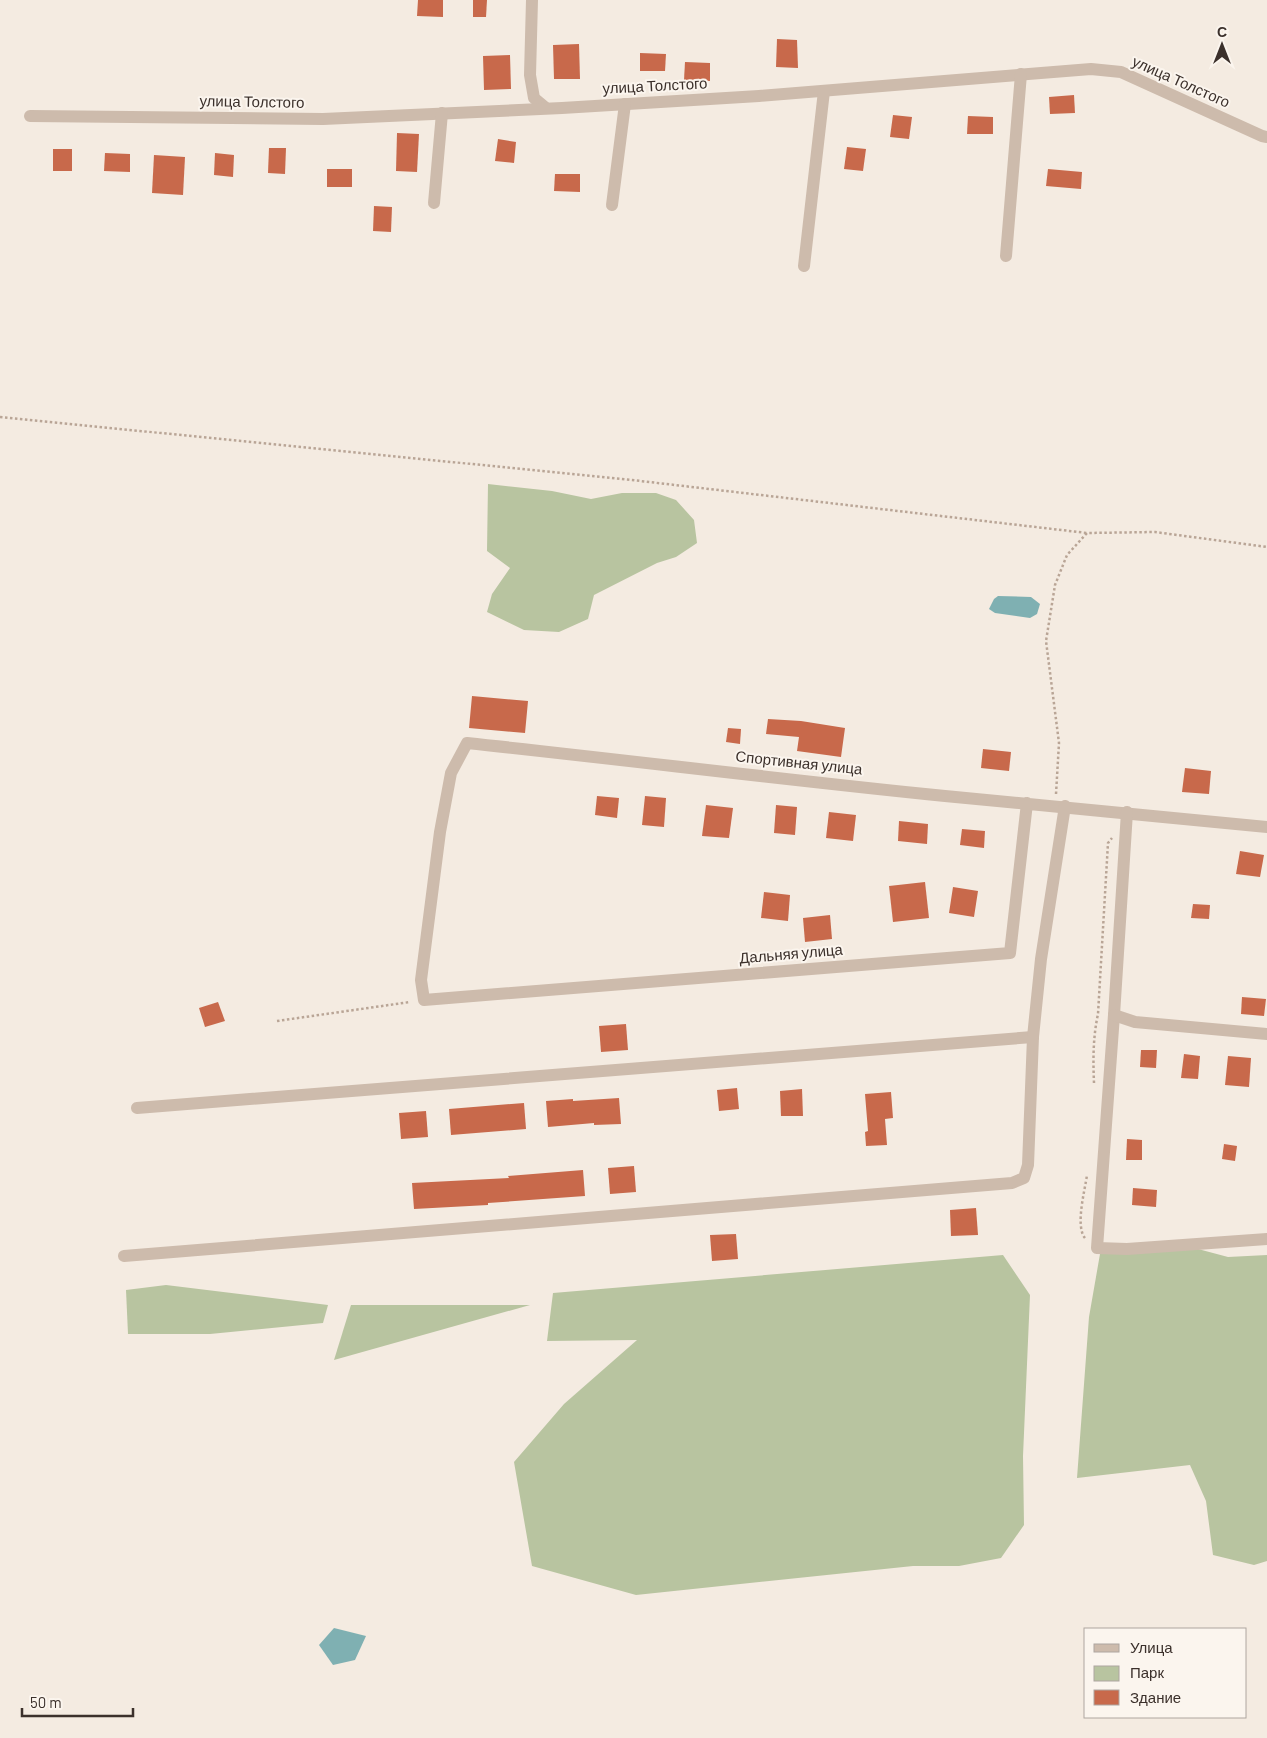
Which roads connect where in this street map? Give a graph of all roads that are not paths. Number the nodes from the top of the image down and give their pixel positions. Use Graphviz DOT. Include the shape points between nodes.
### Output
graph roads {
  1 [pos="532,0"];
  2 [pos="1021,74"];
  3 [pos="824,91"];
  4 [pos="625,104"];
  5 [pos="546,108"];
  6 [pos="442,113"];
  7 [pos="30,116"];
  8 [pos="1267,137"];
  9 [pos="434,203"];
  10 [pos="612,205"];
  11 [pos="1006,256"];
  12 [pos="804,266"];
  13 [pos="1027,803"];
  14 [pos="1060,806"];
  15 [pos="1126,818"];
  16 [pos="1267,827"];
  17 [pos="424,1000"];
  18 [pos="1114,1015"];
  19 [pos="1267,1034"];
  20 [pos="1033,1037"];
  21 [pos="137,1108"];
  22 [pos="1267,1239"];
  23 [pos="124,1256"];
  1 -- 5 [label="street" via="530,75 534,98"];
  2 -- 3 [label="street, улица Толстого"];
  2 -- 8 [label="street, улица Толстого" via="1091,69 1121,72"];
  2 -- 11 [label="street"];
  3 -- 4 [label="street, улица Толстого"];
  3 -- 12 [label="street"];
  4 -- 5 [label="street, улица Толстого"];
  4 -- 10 [label="street"];
  5 -- 6 [label="street, улица Толстого"];
  6 -- 7 [label="street, улица Толстого" via="323,119"];
  6 -- 9 [label="street"];
  13 -- 14 [label="street, Спортивная улица"];
  13 -- 17 [label="street, Дальняя улица" via="1010,953"];
  13 -- 17 [label="street, Спортивная улица" via="467,743 451,774 440,832 421,980"];
  14 -- 15 [label="street, Спортивная улица"];
  14 -- 20 [label="street"];
  15 -- 16 [label="street, Спортивная улица"];
  15 -- 18 [label="street"];
  18 -- 19 [label="street" via="1135,1022"];
  18 -- 22 [label="street" via="1097,1248 1127,1249"];
  20 -- 21 [label="street"];
  20 -- 23 [label="street" via="1028,1165 1024,1178 1012,1183"];
}
